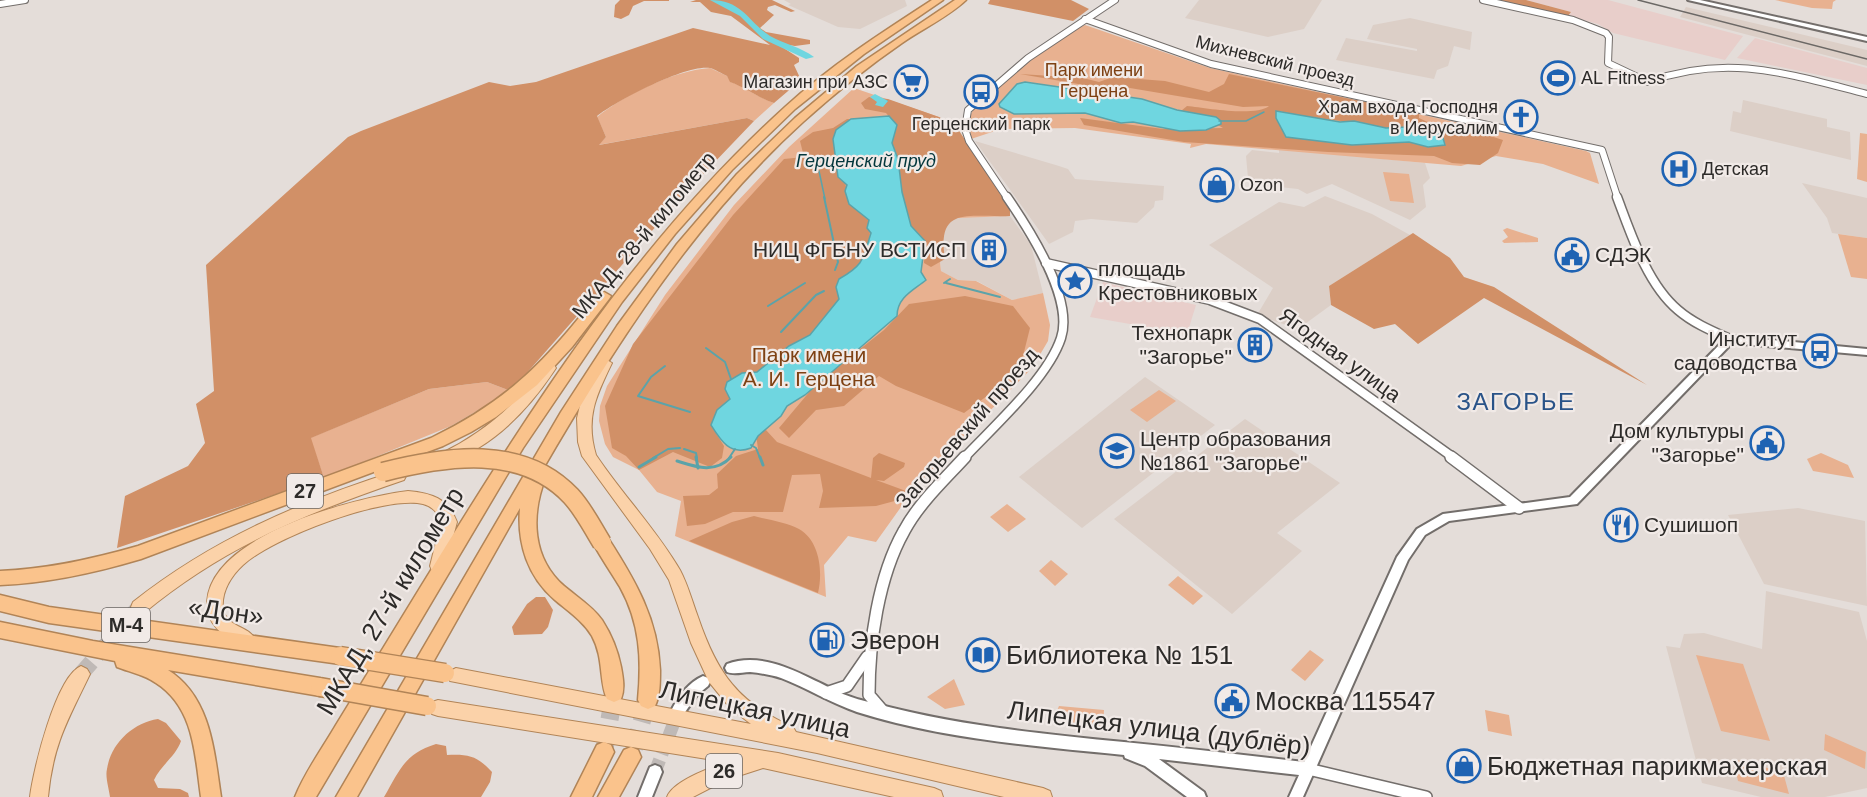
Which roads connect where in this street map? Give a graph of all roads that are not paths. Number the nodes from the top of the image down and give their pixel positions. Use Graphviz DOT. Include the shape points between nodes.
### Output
graph roads {
  1 [pos="25,0"];
  2 [pos="938,0"];
  3 [pos="961,0"];
  4 [pos="1114,0"];
  5 [pos="1483,0"];
  6 [pos="1691,0"];
  7 [pos="0,4"];
  8 [pos="1085,19"];
  9 [pos="1867,39"];
  10 [pos="1867,94"];
  11 [pos="713,181"];
  12 [pos="1046,263"];
  13 [pos="1067,266"];
  14 [pos="1052,279"];
  15 [pos="626,322"];
  16 [pos="1730,339"];
  17 [pos="1867,352"];
  18 [pos="553,361"];
  19 [pos="569,409"];
  20 [pos="523,434"];
  21 [pos="1519,508"];
  22 [pos="34,577"];
  23 [pos="0,578"];
  24 [pos="425,595"];
  25 [pos="0,603"];
  26 [pos="139,607"];
  27 [pos="0,630"];
  28 [pos="252,641"];
  29 [pos="93,649"];
  30 [pos="869,652"];
  31 [pos="732,668"];
  32 [pos="81,674"];
  33 [pos="451,674"];
  34 [pos="703,682"];
  35 [pos="614,693"];
  36 [pos="824,693"];
  37 [pos="648,700"];
  38 [pos="433,707"];
  39 [pos="678,711"];
  40 [pos="885,713"];
  41 [pos="817,745"];
  42 [pos="1097,746"];
  43 [pos="604,752"];
  44 [pos="631,757"];
  45 [pos="778,762"];
  46 [pos="1308,769"];
  47 [pos="655,772"];
  48 [pos="39,797"];
  49 [pos="211,797"];
  50 [pos="304,797"];
  51 [pos="346,797"];
  52 [pos="581,797"];
  53 [pos="608,797"];
  54 [pos="645,797"];
  55 [pos="676,797"];
  56 [pos="934,797"];
  57 [pos="1043,797"];
  58 [pos="1200,797"];
  59 [pos="1296,797"];
  60 [pos="1426,797"];
  1 -- 7 [label="street"];
  2 -- 11 [label="highway, МКАД, 28-й километр" via="807,94"];
  3 -- 15 [label="highway, МКАД, 28-й километр" via="861,70 759,160 715,206"];
  4 -- 8 [label="street, Загорьевский проезд"];
  5 -- 10 [label="street" via="1573,20 1606,33 1608,63 1648,81 1680,69 1740,66"];
  6 -- 9 [label="street"];
  8 -- 12 [label="street, Загорьевский проезд" via="986,92 970,108 965,121 970,144 1033,233"];
  8 -- 16 [label="street, Михневский проезд" via="1211,64 1602,150 1635,240 1662,294 1685,315"];
  11 -- 18 [label="highway, 27" via="632,261"];
  11 -- 20 [label="highway, МКАД, 28-й километр" via="620,291"];
  12 -- 13 [label="street, Ягодная улица"];
  12 -- 14 [label="street, Загорьевский проезд"];
  13 -- 14 [label="street"];
  13 -- 21 [label="street, Ягодная улица" via="1210,300 1260,319"];
  14 -- 30 [label="street, Загорьевский проезд" via="1064,318 1059,347 1047,366 922,504 904,530 891,558"];
  15 -- 19 [label="highway, МКАД, 28-й километр"];
  15 -- 41 [label="main road" via="584,411 585,444 595,465 674,575 716,681 755,718"];
  16 -- 17 [label="street"];
  16 -- 21 [label="street" via="1573,501"];
  18 -- 22 [label="highway, 27" via="511,401 437,442 141,552"];
  18 -- 26 [label="main road" via="521,406 480,438 423,467 237,539 193,565"];
  19 -- 35 [label="highway" via="532,489 529,544 546,579 596,627 608,655"];
  19 -- 51 [label="highway, МКАД, 28-й километр"];
  20 -- 24 [label="highway, МКАД, 27-й километр"];
  21 -- 46 [label="street" via="1447,517 1421,532 1403,557"];
  22 -- 23 [label="highway, 27"];
  22 -- 37 [label="highway, 27, bridge" via="72,575 158,555 419,462 477,458 520,465 541,473 570,495 633,591 643,613 651,657"];
  24 -- 28 [label="main road" via="448,533 446,514 423,497 373,502 269,540 251,549 229,569 216,594 217,616 230,632"];
  24 -- 50 [label="highway, МКАД, 27-й километр"];
  25 -- 28 [label="highway, «Дон» / М-4" via="49,615"];
  27 -- 29 [label="highway, М-4"];
  28 -- 33 [label="highway, «Дон» / М-4, bridge"];
  29 -- 38 [label="highway, М-4, bridge"];
  29 -- 49 [label="highway" via="164,677 190,705 200,730"];
  30 -- 36 [label="street" via="849,685 834,693"];
  30 -- 40 [label="street" via="868,695"];
  31 -- 36 [label="street, Липецкая улица (дублёр)" via="771,667"];
  32 -- 48 [label="main road" via="53,729 43,762"];
  33 -- 41 [label="main road, Липецкая улица"];
  34 -- 39 [label="street"];
  36 -- 40 [label="street, Липецкая улица (дублёр)"];
  38 -- 45 [label="main road"];
  40 -- 42 [label="street, Липецкая улица (дублёр)"];
  41 -- 57 [label="main road, Липецкая улица"];
  42 -- 46 [label="street, Липецкая улица (дублёр)"];
  42 -- 58 [label="street" via="1150,761"];
  43 -- 52 [label="highway"];
  44 -- 53 [label="highway"];
  45 -- 55 [label="main road, 26" via="737,766"];
  45 -- 56 [label="main road"];
  46 -- 59 [label="street"];
  46 -- 60 [label="street, Липецкая улица (дублёр)"];
  47 -- 54 [label="street"];
}
